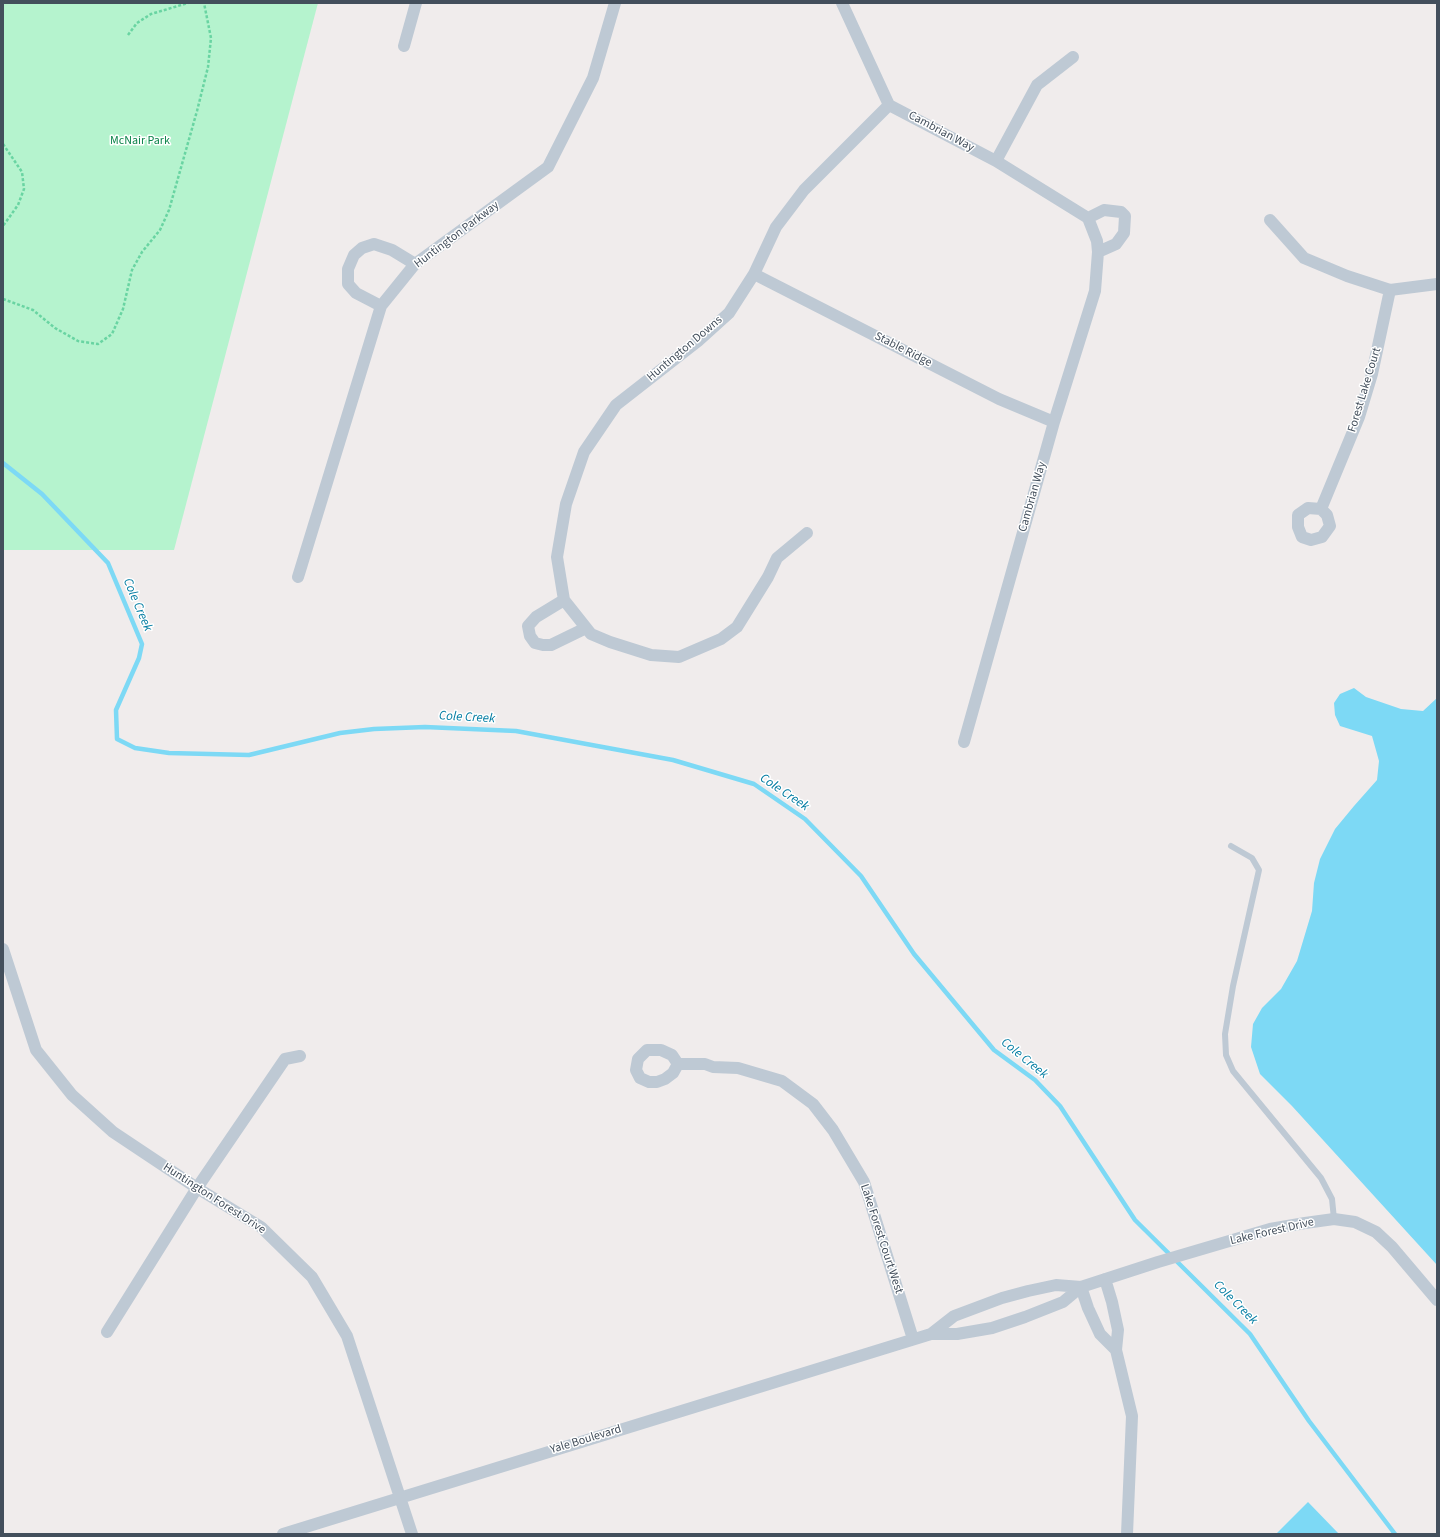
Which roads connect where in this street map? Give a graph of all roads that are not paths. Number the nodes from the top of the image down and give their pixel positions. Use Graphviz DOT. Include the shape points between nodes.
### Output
graph roads {
  1 [pos="416,3"];
  2 [pos="615,3"];
  3 [pos="842,3"];
  4 [pos="404,46"];
  5 [pos="1073,57"];
  6 [pos="889,105"];
  7 [pos="996,161"];
  8 [pos="1088,218"];
  9 [pos="1270,220"];
  10 [pos="1098,252"];
  11 [pos="415,264"];
  12 [pos="754,274"];
  13 [pos="1437,284"];
  14 [pos="1390,290"];
  15 [pos="381,306"];
  16 [pos="1054,422"];
  17 [pos="1321,509"];
  18 [pos="807,533"];
  19 [pos="298,577"];
  20 [pos="564,600"];
  21 [pos="586,628"];
  22 [pos="964,742"];
  23 [pos="1231,846"];
  24 [pos="3,949"];
  25 [pos="300,1056"];
  26 [pos="678,1064"];
  27 [pos="197,1188"];
  28 [pos="1334,1219"];
  29 [pos="1105,1279"];
  30 [pos="1081,1287"];
  31 [pos="1437,1300"];
  32 [pos="106,1332"];
  33 [pos="931,1334"];
  34 [pos="913,1339"];
  35 [pos="889,1348"];
  36 [pos="1116,1350"];
  37 [pos="401,1497"];
  38 [pos="283,1534"];
  39 [pos="412,1534"];
  40 [pos="1126,1534"];
  1 -- 4 [label="street"];
  2 -- 11 [label="street, Huntington Parkway" via="593,78 548,167"];
  3 -- 6 [label="street"];
  5 -- 7 [label="street" via="1037,85"];
  6 -- 7 [label="street, Cambrian Way"];
  6 -- 12 [label="street, Huntington Downs" via="804,190 776,227"];
  7 -- 8 [label="street, Cambrian Way"];
  8 -- 10 [label="street, Cambrian Way" via="1097,241"];
  8 -- 10 [label="street" via="1104,210 1120,212 1125,216 1124,233 1116,244"];
  9 -- 14 [label="street" via="1304,258"];
  10 -- 16 [label="street, Cambrian Way" via="1095,292"];
  11 -- 15 [label="street, Huntington Parkway"];
  11 -- 15 [label="street" via="392,250 374,244 362,248 354,255 348,269 348,284 356,293"];
  12 -- 16 [label="street, Stable Ridge" via="999,399"];
  12 -- 20 [label="street, Huntington Downs" via="729,313 616,406 584,452 566,504 557,557"];
  13 -- 14 [label="street"];
  14 -- 17 [label="street, Forest Lake Court" via="1372,374 1359,417"];
  15 -- 19 [label="street, Huntington Parkway"];
  16 -- 22 [label="street, Cambrian Way"];
  18 -- 21 [label="street, Huntington Downs" via="777,558 737,627 721,639 679,657 651,655 591,634"];
  20 -- 21 [label="street, Huntington Downs"];
  20 -- 21 [label="street" via="536,617 528,626 535,643 551,645"];
  23 -- 28 [label="lane" via="1252,858 1259,870 1233,986 1225,1034 1226,1055 1233,1071 1322,1178 1332,1199"];
  24 -- 27 [label="street, Huntington Forest Drive" via="36,1050 72,1095 113,1132"];
  25 -- 27 [label="street" via="284,1059"];
  26 -- 34 [label="street, Lake Forest Court West" via="738,1068 782,1081 814,1104 864,1182"];
  27 -- 32 [label="street"];
  27 -- 37 [label="street, Huntington Forest Drive" via="261,1227 312,1277 347,1336"];
  28 -- 29 [label="street, Lake Forest Drive" via="1270,1229"];
  28 -- 31 [label="street, Lake Forest Drive" via="1355,1222 1376,1232"];
  29 -- 30 [label="street, Lake Forest Drive"];
  29 -- 36 [label="street" via="1118,1330"];
  30 -- 33 [label="street, Lake Forest Drive" via="1063,1302 992,1328 957,1334"];
  30 -- 33 [label="street, Lake Forest Drive" via="1056,1285 1002,1298 954,1316"];
  30 -- 36 [label="street" via="1100,1334"];
  33 -- 34 [label="street, Lake Forest Drive"];
  34 -- 35 [label="street, Lake Forest Drive"];
  35 -- 37 [label="street, Yale Boulevard"];
  36 -- 40 [label="street" via="1132,1416"];
  37 -- 38 [label="street, Yale Boulevard"];
  37 -- 39 [label="street, Huntington Forest Drive"];
}
